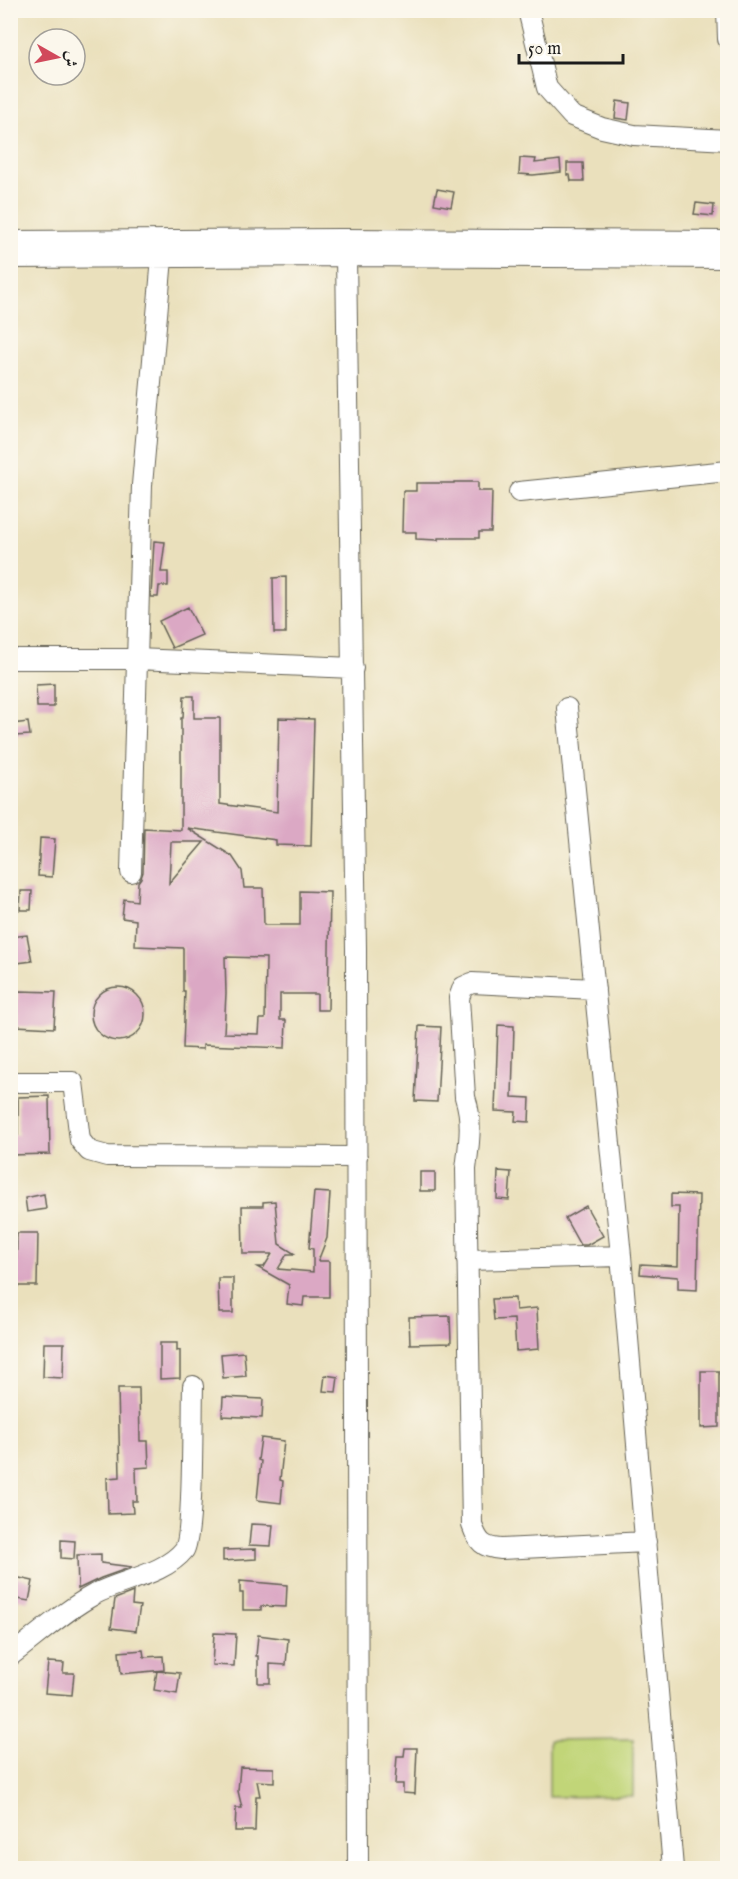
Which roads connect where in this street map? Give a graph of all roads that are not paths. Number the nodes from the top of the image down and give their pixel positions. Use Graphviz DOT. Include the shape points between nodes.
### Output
graph roads {
  1 [pos="528,10"];
  2 [pos="727,10"];
  3 [pos="728,39"];
  4 [pos="728,140"];
  5 [pos="10,241"];
  6 [pos="728,241"];
  7 [pos="346,256"];
  8 [pos="10,258"];
  9 [pos="162,258"];
  10 [pos="728,258"];
  11 [pos="728,471"];
  12 [pos="519,492"];
  13 [pos="10,658"];
  14 [pos="136,659"];
  15 [pos="353,668"];
  16 [pos="567,708"];
  17 [pos="131,872"];
  18 [pos="595,989"];
  19 [pos="10,1082"];
  20 [pos="357,1157"];
  21 [pos="621,1256"];
  22 [pos="467,1260"];
  23 [pos="193,1386"];
  24 [pos="646,1542"];
  25 [pos="10,1656"];
  26 [pos="358,1869"];
  27 [pos="673,1869"];
  1 -- 4 [label="street" via="547,88 572,116 634,135"];
  2 -- 3 [label="street"];
  5 -- 6 [label="street"];
  7 -- 9 [label="street"];
  7 -- 10 [label="street"];
  7 -- 15 [label="street"];
  8 -- 9 [label="street"];
  9 -- 14 [label="street" via="142,485"];
  11 -- 12 [label="street"];
  13 -- 14 [label="street"];
  14 -- 15 [label="street"];
  14 -- 17 [label="street"];
  15 -- 20 [label="street"];
  16 -- 18 [label="street"];
  18 -- 21 [label="street"];
  18 -- 22 [label="street" via="472,983 463,987 459,998 465,1097 471,1125 466,1168"];
  19 -- 20 [label="street" via="73,1082 80,1140 89,1151 107,1156"];
  20 -- 26 [label="street"];
  21 -- 22 [label="street"];
  21 -- 24 [label="street"];
  22 -- 24 [label="street" via="472,1525 478,1539 490,1548 501,1549"];
  23 -- 25 [label="street" via="190,1526 185,1549 146,1575 85,1600"];
  24 -- 27 [label="street"];
}
